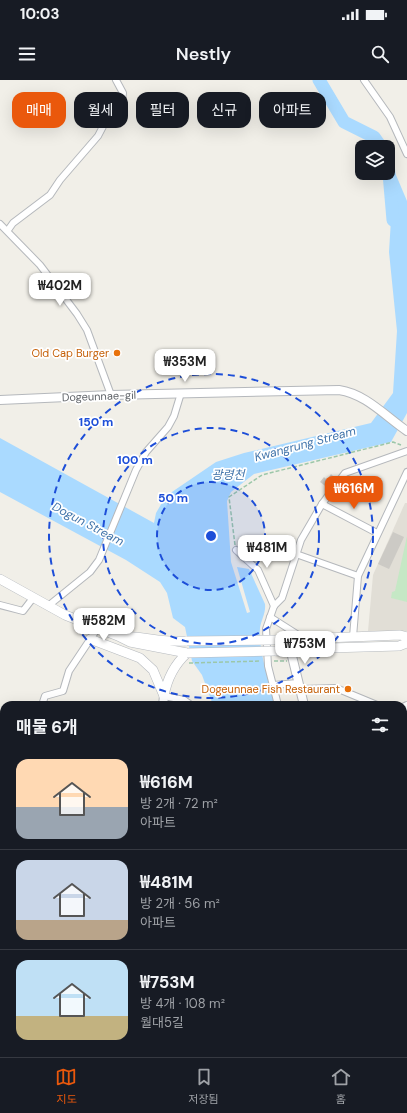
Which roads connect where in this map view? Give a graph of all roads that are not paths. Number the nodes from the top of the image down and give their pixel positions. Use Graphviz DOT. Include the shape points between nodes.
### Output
graph roads {
  1 [pos="116,80"];
  2 [pos="364,80"];
  3 [pos="407,154"];
  4 [pos="0,224"];
  5 [pos="8,230"];
  6 [pos="182,393"];
  7 [pos="111,395"];
  8 [pos="0,400"];
  9 [pos="406,430"];
  10 [pos="407,451"];
  11 [pos="407,472"];
  12 [pos="322,504"];
  13 [pos="377,533"];
  14 [pos="236,550"];
  15 [pos="296,554"];
  16 [pos="358,576"];
  17 [pos="0,579"];
  18 [pos="33,598"];
  19 [pos="0,605"];
  20 [pos="48,606"];
  21 [pos="274,606"];
  22 [pos="270,617"];
  23 [pos="97,629"];
  24 [pos="118,636"];
  25 [pos="353,636"];
  26 [pos="407,637"];
  27 [pos="303,638"];
  28 [pos="90,639"];
  29 [pos="407,643"];
  30 [pos="291,652"];
  31 [pos="187,653"];
  32 [pos="273,685"];
  33 [pos="299,686"];
  34 [pos="163,700"];
  35 [pos="43,701"];
  36 [pos="185,701"];
  37 [pos="277,701"];
  38 [pos="303,701"];
  39 [pos="368,701"];
  1 -- 5 [label="street" via="123,93 122,100 107,118 98,136 50,195 13,223"];
  2 -- 3 [label="street" via="390,117"];
  4 -- 5 [label="street"];
  5 -- 7 [label="street" via="40,265 87,330"];
  6 -- 7 [label="street, Dogeunnae-gil"];
  6 -- 9 [label="street, Dogeunnae-gil" via="339,390 352,392"];
  6 -- 20 [label="street" via="168,427 146,452 98,560 90,572"];
  7 -- 8 [label="street, Dogeunnae-gil"];
  10 -- 12 [label="street" via="345,473"];
  11 -- 13 [label="street"];
  12 -- 13 [label="street"];
  12 -- 15 [label="street" via="301,540"];
  13 -- 16 [label="street"];
  14 -- 21 [label="street" via="258,570"];
  15 -- 16 [label="street"];
  15 -- 21 [label="street" via="282,598"];
  16 -- 25 [label="street"];
  17 -- 18 [label="main road"];
  18 -- 19 [label="street" via="23,611"];
  18 -- 20 [label="main road"];
  20 -- 23 [label="main road"];
  21 -- 22 [label="street"];
  22 -- 27 [label="street"];
  22 -- 32 [label="street" via="266,629 268,666"];
  23 -- 24 [label="main road"];
  23 -- 28 [label="street"];
  24 -- 27 [label="main road, bridge" via="158,641"];
  24 -- 31 [label="main road" via="130,642"];
  25 -- 26 [label="main road"];
  25 -- 27 [label="main road"];
  28 -- 34 [label="main road" via="140,658 154,670"];
  28 -- 35 [label="street" via="69,671 63,691 45,696"];
  29 -- 30 [label="main road" via="399,646"];
  30 -- 31 [label="main road, bridge"];
  30 -- 33 [label="street"];
  31 -- 34 [label="main road" via="178,660 167,681"];
  32 -- 33 [label="street"];
  32 -- 37 [label="street"];
  33 -- 38 [label="street"];
  33 -- 39 [label="street" via="336,688"];
  34 -- 36 [label="street"];
}
